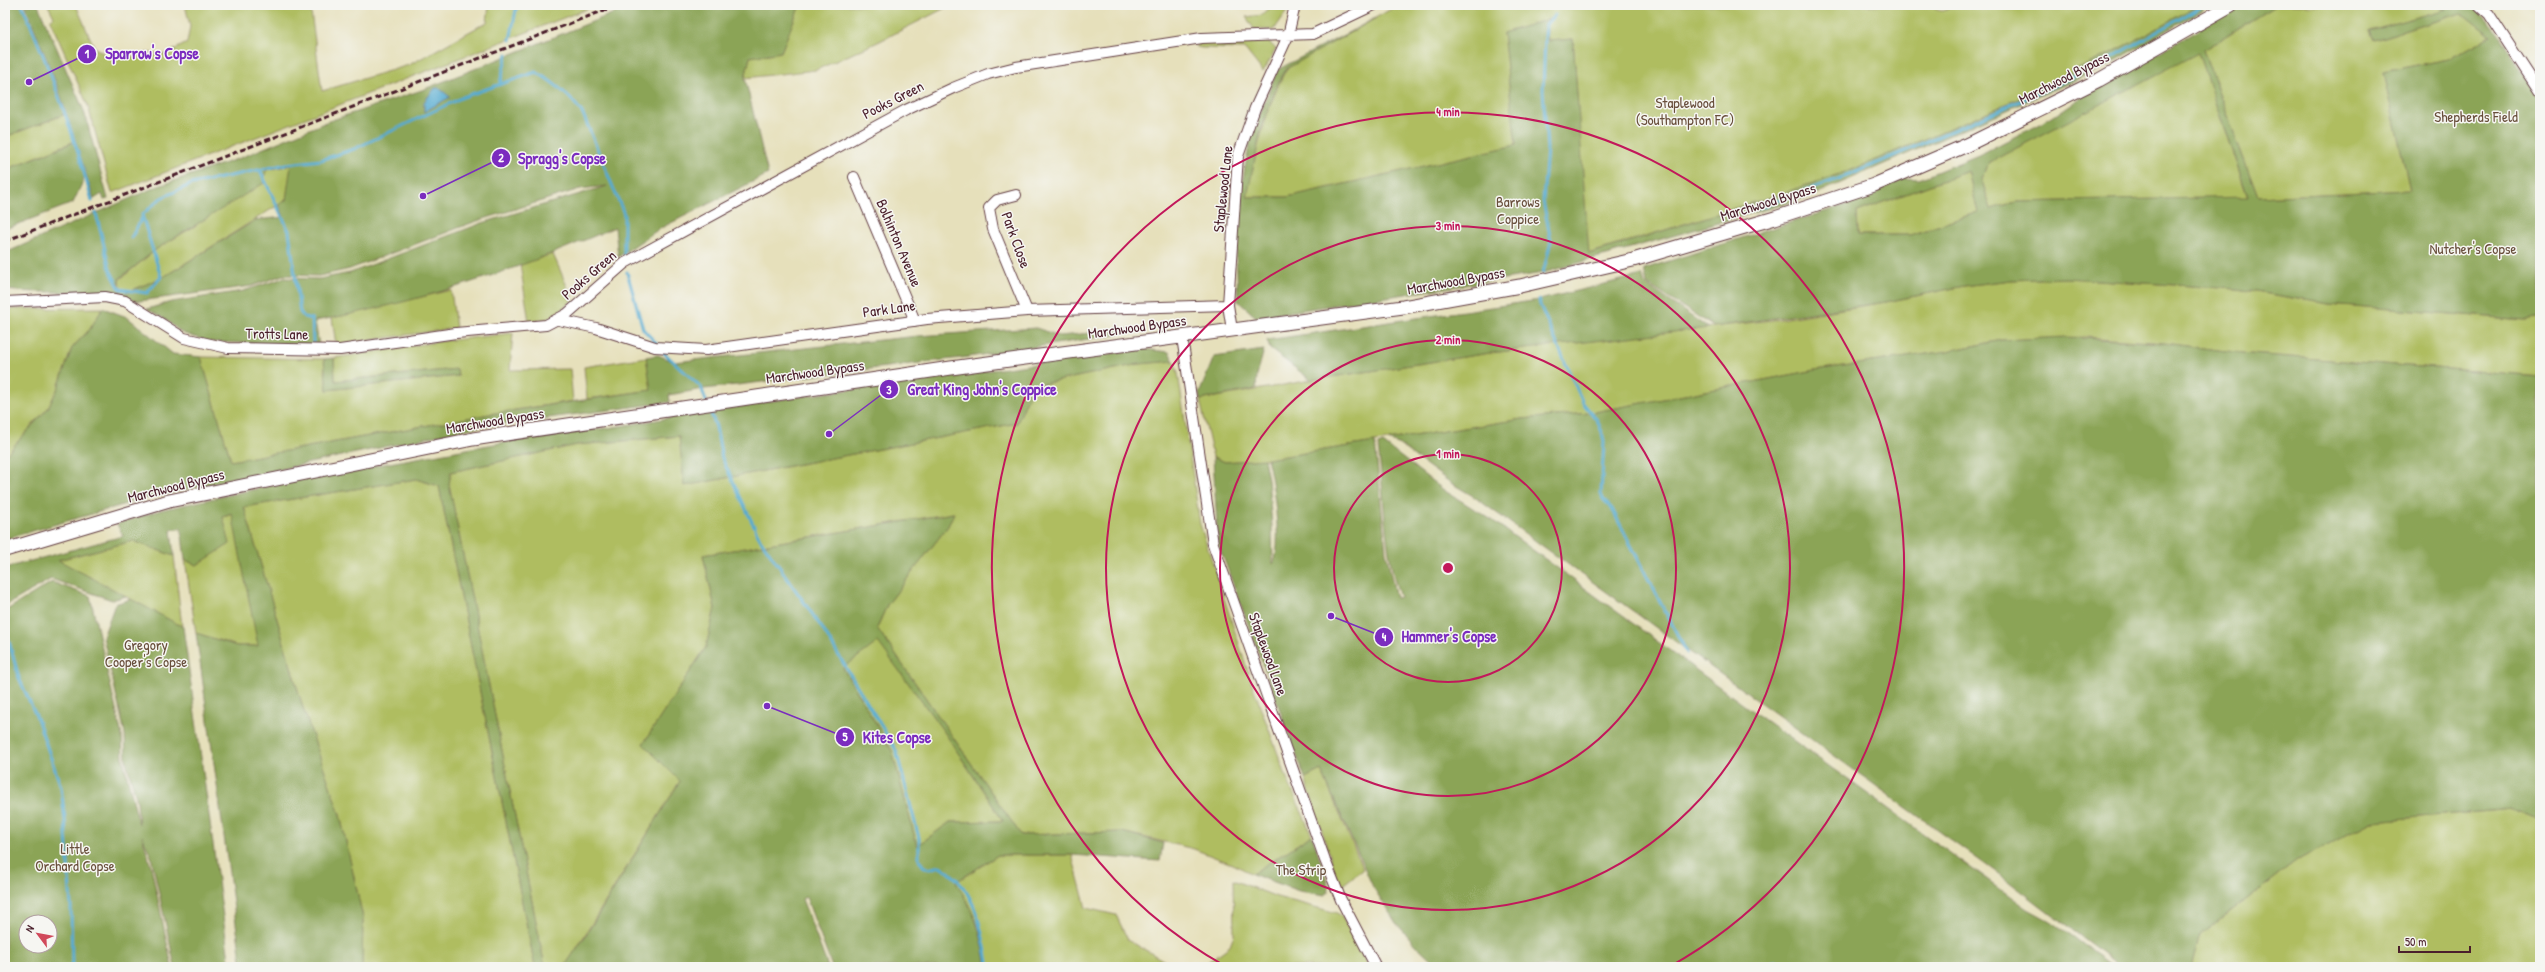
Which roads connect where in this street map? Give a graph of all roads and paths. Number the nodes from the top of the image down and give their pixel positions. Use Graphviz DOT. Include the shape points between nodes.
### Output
graph roads {
  1 [pos="1295,5"];
  2 [pos="1373,5"];
  3 [pos="2231,5"];
  4 [pos="2479,5"];
  5 [pos="1288,36"];
  6 [pos="2540,92"];
  7 [pos="854,177"];
  8 [pos="1016,195"];
  9 [pos="5,302"];
  10 [pos="1228,305"];
  11 [pos="1028,311"];
  12 [pos="559,320"];
  13 [pos="915,321"];
  14 [pos="1232,330"];
  15 [pos="1182,337"];
  16 [pos="5,550"];
  17 [pos="1376,967"];
  1 -- 5 [label="street, Staplewood Lane"];
  2 -- 5 [label="street, Pooks Green" via="1328,29 1313,34"];
  3 -- 14 [label="main road, Marchwood Bypass" via="2099,80 1967,145 1874,185 1782,216 1633,260 1520,286 1403,307"];
  4 -- 6 [label="street" via="2494,20"];
  5 -- 10 [label="street, Staplewood Lane" via="1255,108 1238,156"];
  5 -- 12 [label="street, Pooks Green" via="1187,40 1016,67 988,74 953,88 843,143 625,263"];
  7 -- 13 [label="street, Bolhinton Avenue"];
  8 -- 11 [label="street, Park Close" via="997,200 989,208 993,229"];
  9 -- 12 [label="street, Trotts Lane" via="112,298 125,301 184,338 228,348 340,350 456,333 546,325"];
  10 -- 11 [label="street, Park Lane"];
  10 -- 14 [label="street, Staplewood Lane"];
  11 -- 13 [label="street, Park Lane"];
  12 -- 13 [label="street, Park Lane" via="596,328 655,347 706,350"];
  14 -- 15 [label="main road, Marchwood Bypass"];
  15 -- 16 [label="main road, Marchwood Bypass" via="959,367 472,439 169,501"];
  15 -- 17 [label="street, Staplewood Lane" via="1213,544 1325,860 1339,896"];
}
